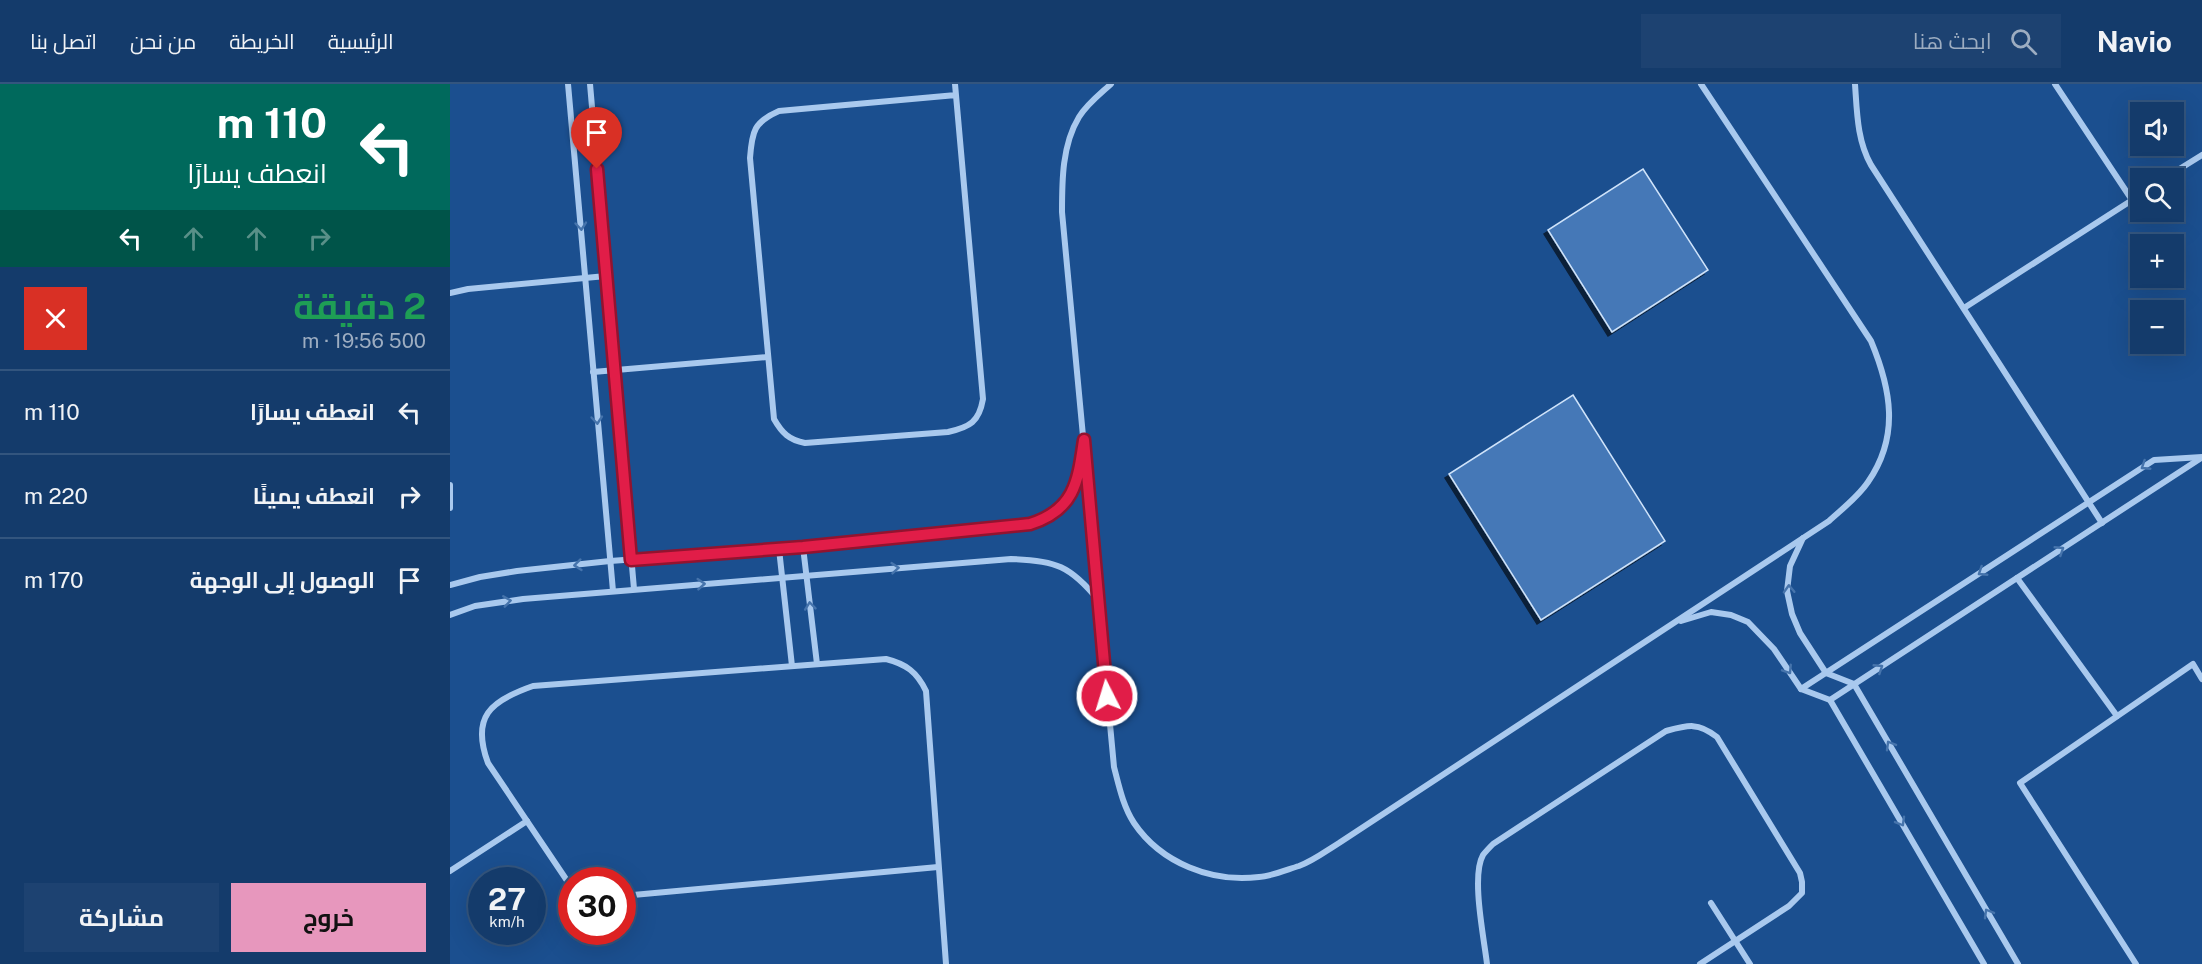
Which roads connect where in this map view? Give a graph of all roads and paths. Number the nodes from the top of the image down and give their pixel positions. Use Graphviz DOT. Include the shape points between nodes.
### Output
graph roads {
  1 [pos="568,84"];
  2 [pos="590,84"];
  3 [pos="955,84"];
  4 [pos="1111,84"];
  5 [pos="1701,84"];
  6 [pos="1855,84"];
  7 [pos="2055,84"];
  8 [pos="956,95"];
  9 [pos="2202,154"];
  10 [pos="2180,168"];
  11 [pos="2130,197"];
  12 [pos="2130,201"];
  13 [pos="606,276"];
  14 [pos="585,278"];
  15 [pos="450,293"];
  16 [pos="1964,308"];
  17 [pos="768,357"];
  18 [pos="615,370"];
  19 [pos="593,372"];
  20 [pos="1084,440"];
  21 [pos="2202,457"];
  22 [pos="450,485"];
  23 [pos="2089,502"];
  24 [pos="450,508"];
  25 [pos="2102,523"];
  26 [pos="1804,537"];
  27 [pos="803,547"];
  28 [pos="779,549"];
  29 [pos="631,560"];
  30 [pos="610,561"];
  31 [pos="807,576"];
  32 [pos="783,578"];
  33 [pos="2017,578"];
  34 [pos="450,585"];
  35 [pos="634,589"];
  36 [pos="613,591"];
  37 [pos="1099,601"];
  38 [pos="450,615"];
  39 [pos="1672,624"];
  40 [pos="817,664"];
  41 [pos="792,666"];
  42 [pos="1826,673"];
  43 [pos="2202,679"];
  44 [pos="1854,684"];
  45 [pos="1801,690"];
  46 [pos="1830,700"];
  47 [pos="2117,716"];
  48 [pos="527,821"];
  49 [pos="558,867"];
  50 [pos="938,867"];
  51 [pos="450,871"];
  52 [pos="636,895"];
  53 [pos="1711,903"];
  54 [pos="1736,941"];
  55 [pos="946,964"];
  56 [pos="1486,964"];
  57 [pos="1700,964"];
  58 [pos="1750,964"];
  59 [pos="1984,964"];
  60 [pos="2018,964"];
  61 [pos="2136,964"];
  1 -- 14 [label="street, one-way"];
  2 -- 13 [label="street"];
  3 -- 8 [label="street"];
  4 -- 20 [label="street" via="1078,118 1062,176 1062,213"];
  5 -- 26 [label="street" via="1870,341 1883,370 1888,392 1886,445 1868,482 1829,521"];
  6 -- 16 [label="street" via="1864,152"];
  7 -- 11 [label="street"];
  8 -- 17 [label="street" via="779,111 762,119 754,130 750,158"];
  8 -- 17 [label="street" via="983,399 981,412 963,429 948,432 795,441 780,430 774,419"];
  9 -- 10 [label="street"];
  12 -- 16 [label="street"];
  13 -- 14 [label="street"];
  13 -- 18 [label="street"];
  14 -- 15 [label="street"];
  14 -- 19 [label="street"];
  16 -- 23 [label="street"];
  17 -- 18 [label="street"];
  18 -- 19 [label="street"];
  18 -- 29 [label="street"];
  19 -- 30 [label="street, one-way"];
  20 -- 27 [label="street" via="1078,480 1056,513 1043,520 1005,528"];
  20 -- 37 [label="street"];
  21 -- 23 [label="street, one-way" via="2154,460"];
  21 -- 25 [label="street"];
  22 -- 24 [label="street"];
  23 -- 25 [label="street"];
  23 -- 42 [label="street, one-way"];
  33 -- 25 [label="street, one-way"];
  26 -- 39 [label="street"];
  42 -- 26 [label="street, one-way" via="1800,633 1787,591 1790,566"];
  27 -- 28 [label="street"];
  27 -- 31 [label="street"];
  28 -- 29 [label="street"];
  28 -- 32 [label="street"];
  29 -- 30 [label="street"];
  29 -- 35 [label="street"];
  30 -- 34 [label="street, one-way" via="517,571"];
  30 -- 36 [label="street"];
  31 -- 32 [label="street"];
  31 -- 37 [label="street, one-way" via="1037,559 1055,564 1082,580"];
  40 -- 31 [label="street, one-way"];
  35 -- 32 [label="street, one-way"];
  32 -- 41 [label="street"];
  44 -- 33 [label="street, one-way"];
  33 -- 47 [label="street"];
  35 -- 36 [label="street"];
  38 -- 36 [label="street, one-way" via="475,606"];
  37 -- 39 [label="street" via="1114,767 1123,801 1134,824 1177,862 1229,878 1260,877 1301,865"];
  39 -- 45 [label="street, one-way" via="1711,612 1748,622 1774,649"];
  40 -- 41 [label="street"];
  40 -- 50 [label="street" via="886,659 901,662 920,679 926,691"];
  41 -- 48 [label="street" via="533,686 517,692 485,714 482,746 488,763"];
  42 -- 44 [label="street"];
  42 -- 45 [label="street"];
  43 -- 47 [label="street" via="2193,664"];
  44 -- 46 [label="street"];
  60 -- 44 [label="street, one-way"];
  45 -- 46 [label="street"];
  46 -- 59 [label="street, one-way"];
  47 -- 61 [label="street" via="2020,783"];
  48 -- 49 [label="street"];
  48 -- 51 [label="street"];
  50 -- 52 [label="street"];
  50 -- 55 [label="street"];
  53 -- 54 [label="street"];
  54 -- 56 [label="street" via="1802,893 1800,873 1717,737 1706,728 1684,726 1666,731 1493,844 1483,855 1478,886"];
  54 -- 57 [label="street"];
  54 -- 58 [label="street"];
}
